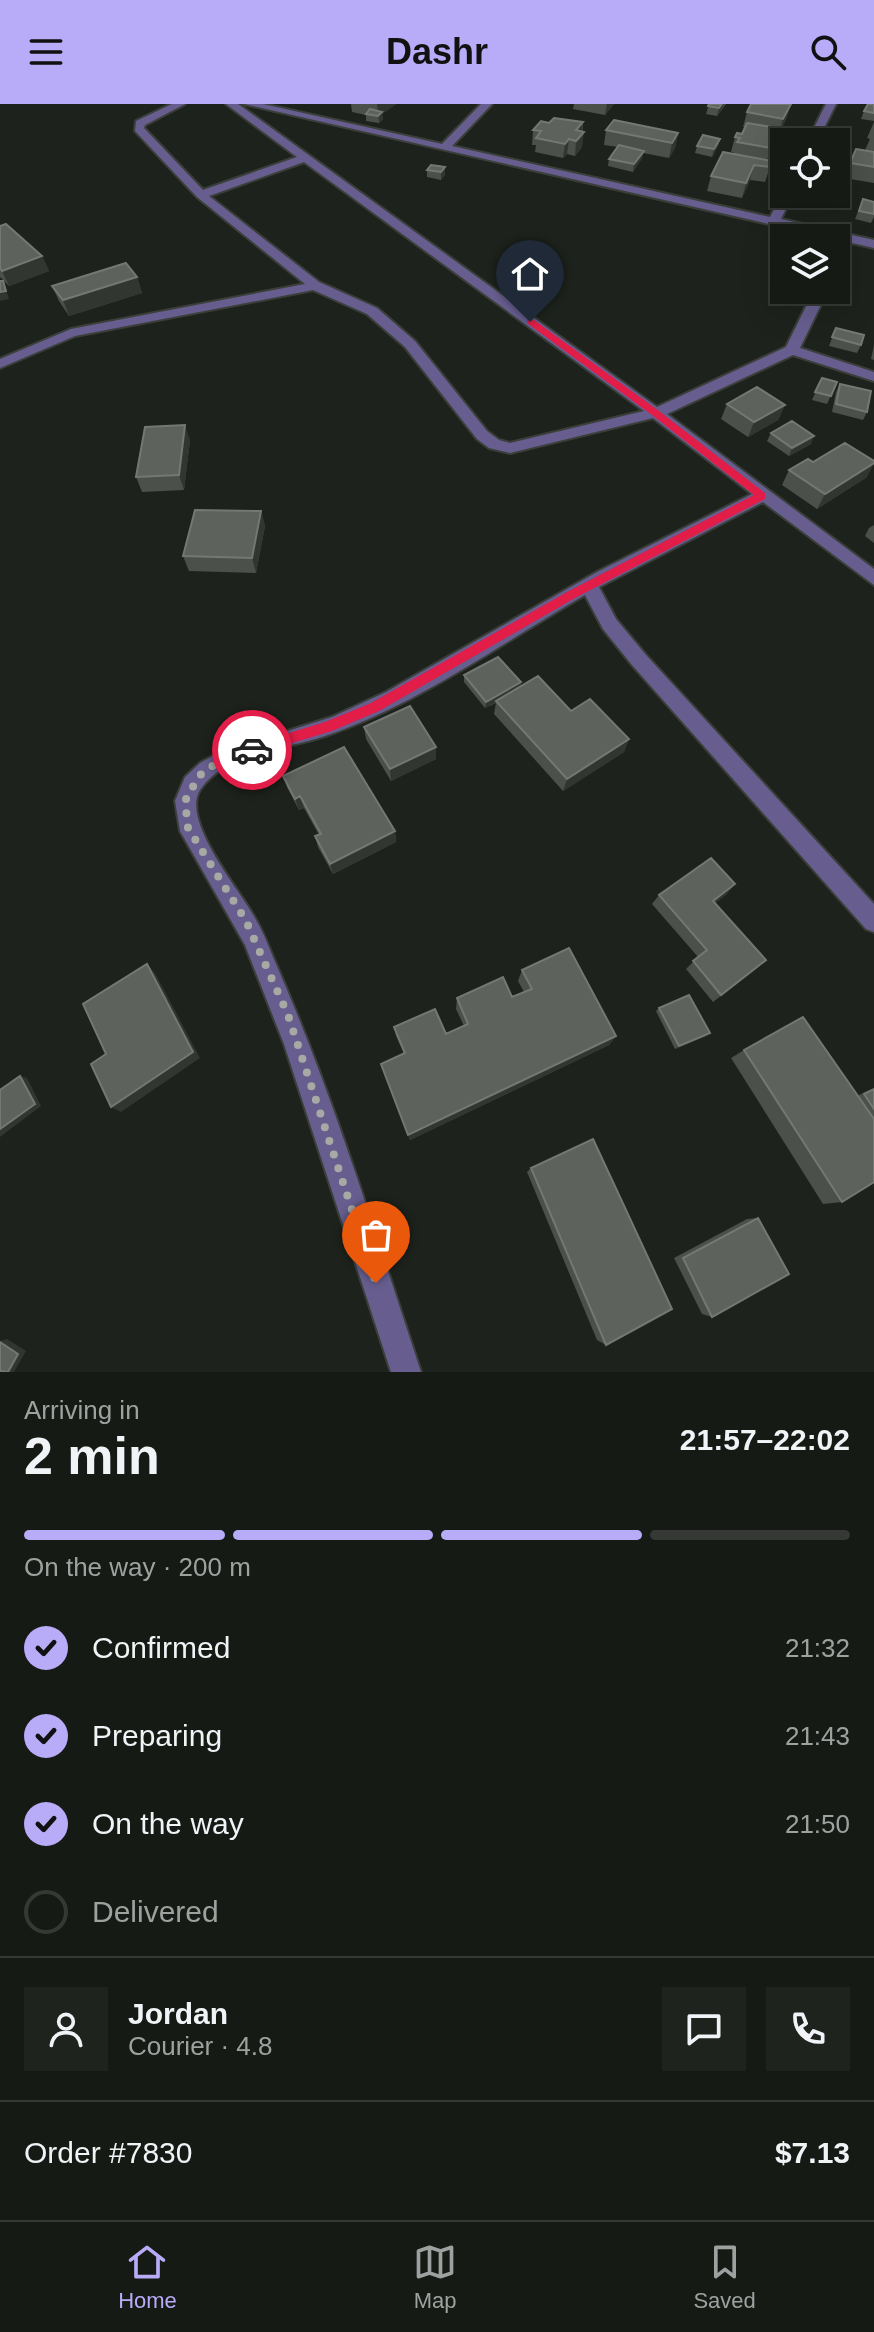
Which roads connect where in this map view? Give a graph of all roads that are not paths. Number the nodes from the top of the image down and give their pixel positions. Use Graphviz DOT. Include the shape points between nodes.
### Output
graph roads {
  1 [pos="180,104"];
  2 [pos="231,104"];
  3 [pos="249,104"];
  4 [pos="487,104"];
  5 [pos="831,104"];
  6 [pos="819,128"];
  7 [pos="445,147"];
  8 [pos="305,158"];
  9 [pos="201,195"];
  10 [pos="780,208"];
  11 [pos="774,221"];
  12 [pos="874,244"];
  13 [pos="314,285"];
  14 [pos="814,304"];
  15 [pos="792,350"];
  16 [pos="0,364"];
  17 [pos="874,377"];
  18 [pos="656,413"];
  19 [pos="761,496"];
  20 [pos="874,578"];
  21 [pos="589,585"];
  22 [pos="874,921"];
  23 [pos="406,1372"];
  1 -- 9 [label="street" via="140,123 139,129"];
  2 -- 8 [label="street"];
  3 -- 7 [label="street"];
  4 -- 7 [label="street"];
  5 -- 6 [label="street"];
  7 -- 11 [label="street"];
  8 -- 9 [label="street"];
  8 -- 18 [label="street"];
  9 -- 13 [label="street"];
  10 -- 11 [label="street"];
  11 -- 12 [label="street" via="842,242"];
  13 -- 16 [label="street" via="71,333"];
  13 -- 18 [label="street" via="372,311 410,344 494,444 510,448"];
  14 -- 15 [label="street"];
  15 -- 17 [label="street"];
  15 -- 18 [label="street"];
  18 -- 19 [label="street"];
  19 -- 20 [label="street"];
  19 -- 21 [label="street"];
  21 -- 22 [label="street" via="609,624 639,660"];
  21 -- 23 [label="street" via="375,707 222,759 199,776 185,801 188,828 246,921 288,1015"];
}
